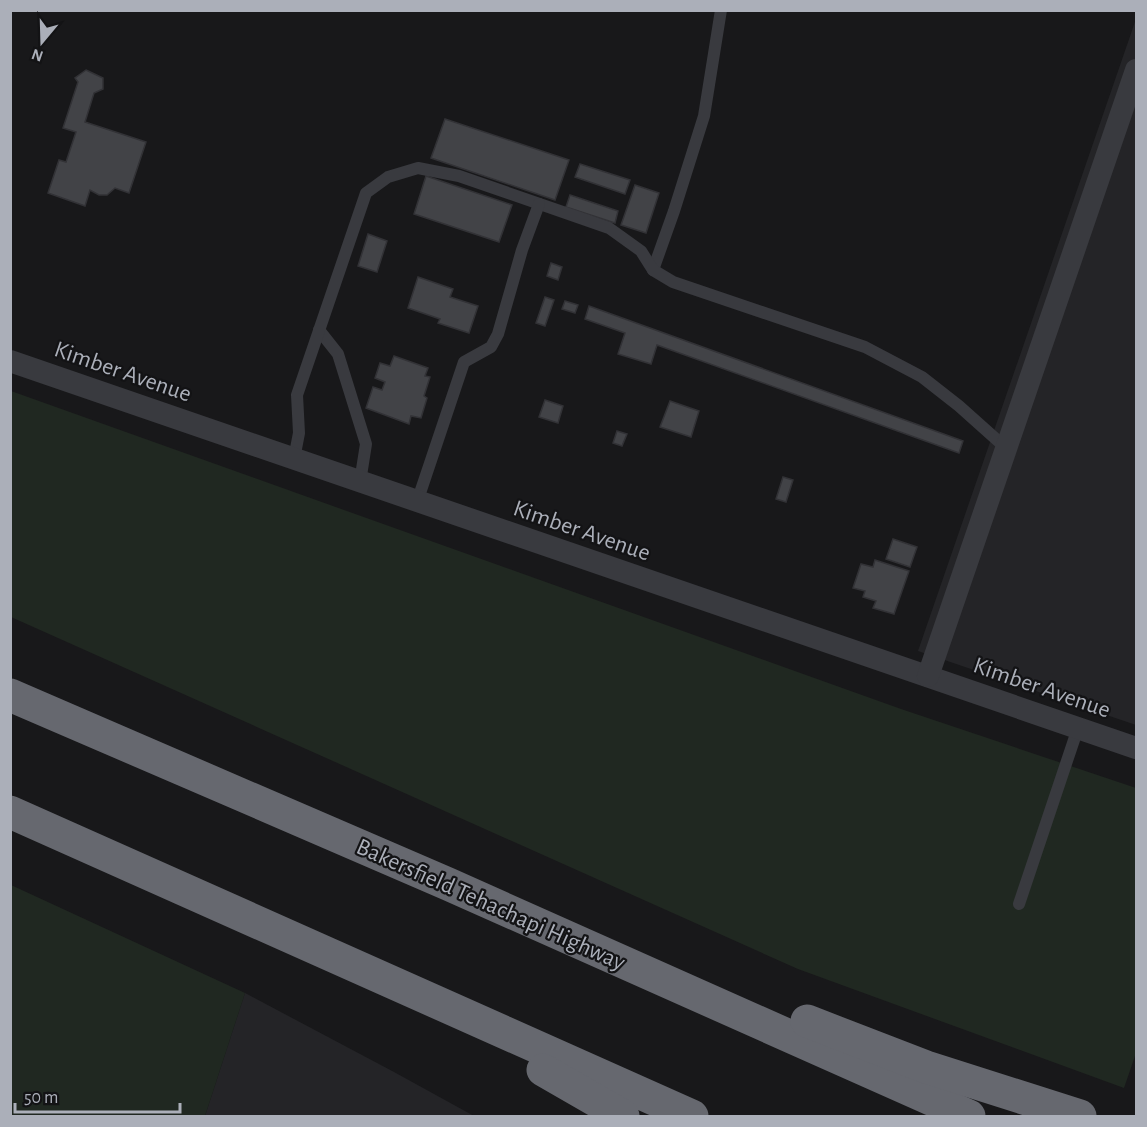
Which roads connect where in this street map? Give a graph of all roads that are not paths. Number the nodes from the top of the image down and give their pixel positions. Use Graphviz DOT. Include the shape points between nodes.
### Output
graph roads {
  1 [pos="721,10"];
  2 [pos="1137,70"];
  3 [pos="539,204"];
  4 [pos="653,270"];
  5 [pos="319,330"];
  6 [pos="10,361"];
  7 [pos="1006,448"];
  8 [pos="294,459"];
  9 [pos="360,482"];
  10 [pos="417,502"];
  11 [pos="928,676"];
  12 [pos="10,695"];
  13 [pos="1078,728"];
  14 [pos="1137,748"];
  15 [pos="10,812"];
  16 [pos="448,884"];
  17 [pos="1019,904"];
  18 [pos="389,980"];
  19 [pos="623,1116"];
  20 [pos="692,1116"];
  21 [pos="969,1116"];
  22 [pos="1080,1116"];
  1 -- 4 [label="lane" via="704,116"];
  2 -- 7 [label="street"];
  3 -- 4 [label="lane" via="609,228 641,251"];
  3 -- 5 [label="lane" via="459,176 418,168 388,177 366,193"];
  3 -- 10 [label="lane" via="498,334 491,347 464,362"];
  4 -- 7 [label="lane" via="674,282 865,347 922,377"];
  5 -- 8 [label="lane" via="297,395"];
  5 -- 9 [label="lane" via="338,354 366,444"];
  6 -- 8 [label="street, Kimber Avenue"];
  7 -- 11 [label="street"];
  8 -- 9 [label="street, Kimber Avenue"];
  9 -- 10 [label="street, Kimber Avenue"];
  10 -- 11 [label="street, Kimber Avenue"];
  11 -- 13 [label="street, Kimber Avenue"];
  12 -- 16 [label="highway, Bakersfield Tehachapi Highway"];
  13 -- 14 [label="street, Kimber Avenue"];
  13 -- 17 [label="lane"];
  15 -- 18 [label="highway"];
  16 -- 21 [label="highway, Bakersfield Tehachapi Highway"];
  16 -- 22 [label="highway" via="926,1067"];
  18 -- 19 [label="highway"];
  18 -- 20 [label="highway"];
}
